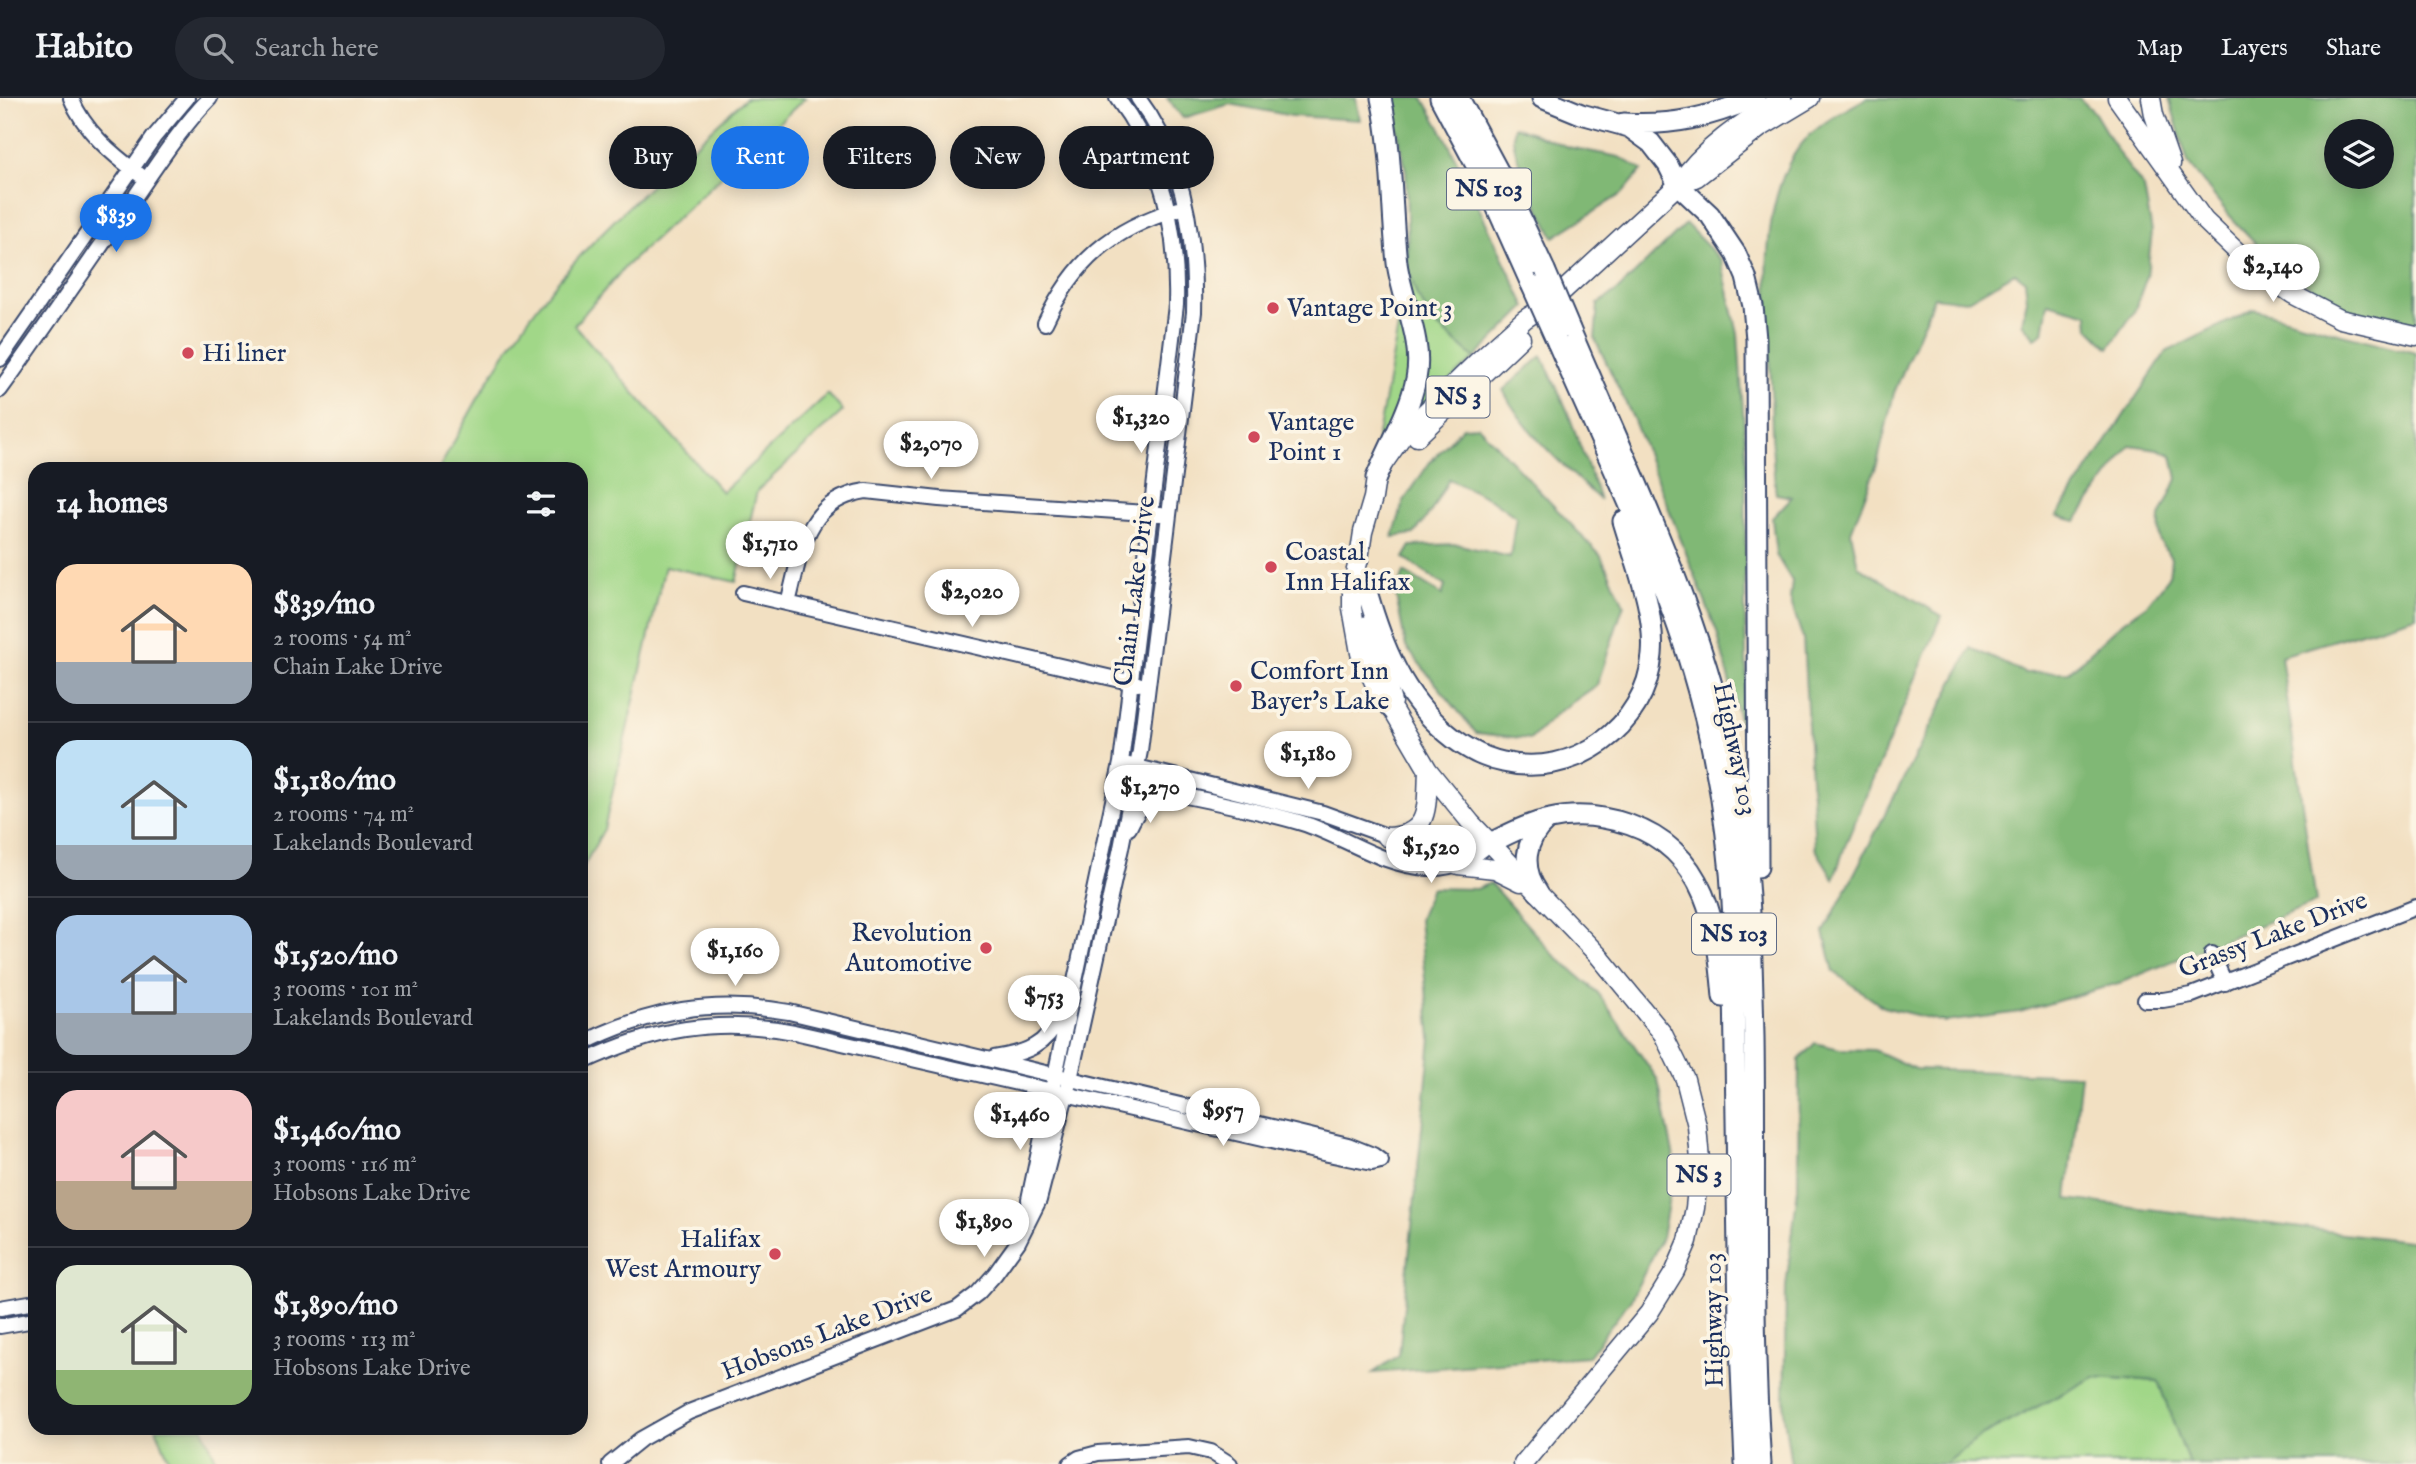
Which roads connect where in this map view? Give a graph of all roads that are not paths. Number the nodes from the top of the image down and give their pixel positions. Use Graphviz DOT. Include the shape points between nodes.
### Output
graph roads {
  1 [pos="71,98"];
  2 [pos="187,98"];
  3 [pos="210,98"];
  4 [pos="1117,98"];
  5 [pos="1138,98"];
  6 [pos="1381,98"];
  7 [pos="1440,98"];
  8 [pos="1460,98"];
  9 [pos="1542,98"];
  10 [pos="1755,98"];
  11 [pos="1782,98"];
  12 [pos="1810,98"];
  13 [pos="2103,98"];
  14 [pos="2117,98"];
  15 [pos="2151,98"];
  16 [pos="1609,122"];
  17 [pos="133,169"];
  18 [pos="147,180"];
  19 [pos="1678,185"];
  20 [pos="2182,190"];
  21 [pos="1186,206"];
  22 [pos="1170,211"];
  23 [pos="1538,277"];
  24 [pos="1550,303"];
  25 [pos="1045,324"];
  26 [pos="1563,335"];
  27 [pos="2416,335"];
  28 [pos="0,359"];
  29 [pos="0,390"];
  30 [pos="1593,426"];
  31 [pos="1376,478"];
  32 [pos="1373,498"];
  33 [pos="1169,514"];
  34 [pos="1151,515"];
  35 [pos="1359,559"];
  36 [pos="1364,581"];
  37 [pos="743,593"];
  38 [pos="788,603"];
  39 [pos="1132,682"];
  40 [pos="1148,686"];
  41 [pos="1394,712"];
  42 [pos="1121,763"];
  43 [pos="1137,767"];
  44 [pos="1428,770"];
  45 [pos="1118,782"];
  46 [pos="1132,785"];
  47 [pos="1172,793"];
  48 [pos="1549,819"];
  49 [pos="1387,837"];
  50 [pos="1490,843"];
  51 [pos="1121,848"];
  52 [pos="1458,865"];
  53 [pos="1538,892"];
  54 [pos="2416,906"];
  55 [pos="1088,915"];
  56 [pos="1105,919"];
  57 [pos="2212,954"];
  58 [pos="1752,972"];
  59 [pos="2225,983"];
  60 [pos="2145,1000"];
  61 [pos="1069,1001"];
  62 [pos="895,1038"];
  63 [pos="588,1041"];
  64 [pos="892,1055"];
  65 [pos="985,1059"];
  66 [pos="588,1060"];
  67 [pos="1054,1075"];
  68 [pos="1070,1079"];
  69 [pos="1058,1093"];
  70 [pos="1205,1118"];
  71 [pos="1293,1139"];
  72 [pos="28,1302"];
  73 [pos="1739,1307"];
  74 [pos="0,1308"];
  75 [pos="28,1321"];
  76 [pos="0,1326"];
  77 [pos="610,1464"];
  78 [pos="1070,1464"];
  79 [pos="1230,1464"];
  80 [pos="1523,1464"];
  81 [pos="1745,1464"];
  82 [pos="1761,1464"];
  1 -- 17 [label="street" via="85,125"];
  2 -- 17 [label="street"];
  3 -- 18 [label="street"];
  4 -- 22 [label="street, Chain Lake Drive" via="1147,146"];
  5 -- 21 [label="street, Chain Lake Drive" via="1162,137"];
  6 -- 31 [label="highway" via="1390,149 1398,266 1418,361 1409,404"];
  7 -- 23 [label="highway, Highway 103 / NS 103"];
  8 -- 23 [label="highway, Highway 103 / NS 103" via="1498,168"];
  9 -- 16 [label="highway"];
  10 -- 16 [label="highway" via="1680,122"];
  11 -- 19 [label="main road, NS 3" via="1691,165"];
  12 -- 19 [label="main road, NS 3" via="1760,128 1697,177"];
  13 -- 20 [label="main road" via="2171,184"];
  14 -- 20 [label="main road"];
  15 -- 20 [label="main road"];
  16 -- 19 [label="highway" via="1647,138"];
  17 -- 18 [label="street"];
  17 -- 28 [label="street"];
  18 -- 29 [label="street"];
  19 -- 24 [label="main road, NS 3"];
  19 -- 58 [label="highway" via="1710,215 1730,243 1753,306 1758,956"];
  20 -- 27 [label="main road" via="2204,220 2243,257 2292,294 2340,319"];
  21 -- 22 [label="street"];
  21 -- 33 [label="street, Chain Lake Drive" via="1194,254 1194,312"];
  22 -- 25 [label="street" via="1127,229 1090,255 1066,283"];
  22 -- 34 [label="street, Chain Lake Drive" via="1176,305"];
  23 -- 26 [label="highway, Highway 103 / NS 103, bridge"];
  24 -- 31 [label="main road, NS 3" via="1525,319 1431,405 1398,442"];
  24 -- 32 [label="main road, NS 3" via="1530,329 1408,445"];
  26 -- 30 [label="highway, Highway 103 / NS 103"];
  26 -- 58 [label="highway, Highway 103 / NS 103" via="1672,566 1711,677 1742,823"];
  30 -- 36 [label="highway" via="1653,637 1642,693 1626,720 1602,743 1568,760 1530,766 1492,760 1464,746 1430,717 1399,676 1382,641"];
  30 -- 73 [label="highway, Highway 103 / NS 103" via="1683,642 1722,803 1733,917"];
  31 -- 32 [label="main road, NS 3"];
  32 -- 35 [label="main road, NS 3"];
  33 -- 34 [label="street"];
  33 -- 40 [label="street, Chain Lake Drive"];
  34 -- 38 [label="street" via="857,493 830,504 810,526"];
  34 -- 39 [label="street, Chain Lake Drive"];
  35 -- 36 [label="main road, NS 3"];
  35 -- 41 [label="main road, NS 3" via="1352,584 1360,653 1381,697"];
  36 -- 41 [label="main road, NS 3" via="1369,624"];
  37 -- 38 [label="street"];
  38 -- 39 [label="street"];
  39 -- 40 [label="street"];
  39 -- 42 [label="street, Chain Lake Drive"];
  40 -- 43 [label="street, Chain Lake Drive"];
  41 -- 44 [label="main road, NS 3"];
  42 -- 43 [label="street"];
  42 -- 45 [label="street, Chain Lake Drive"];
  43 -- 46 [label="street, Chain Lake Drive"];
  43 -- 49 [label="street" via="1323,813"];
  44 -- 49 [label="main road" via="1423,820 1409,834"];
  44 -- 50 [label="main road, NS 3"];
  45 -- 46 [label="street"];
  45 -- 55 [label="street, Chain Lake Drive"];
  46 -- 47 [label="street"];
  46 -- 51 [label="street, Chain Lake Drive"];
  47 -- 51 [label="street" via="1143,804"];
  47 -- 52 [label="street" via="1301,823 1404,864"];
  48 -- 50 [label="highway"];
  48 -- 53 [label="highway" via="1535,833 1527,853 1528,874"];
  48 -- 73 [label="highway" via="1596,817 1649,833 1684,860 1705,896 1717,937 1723,996"];
  49 -- 50 [label="street" via="1421,846"];
  50 -- 52 [label="street"];
  50 -- 53 [label="main road, NS 3"];
  51 -- 56 [label="street, Chain Lake Drive"];
  52 -- 53 [label="main road" via="1495,869"];
  53 -- 80 [label="main road, NS 3" via="1663,1034 1690,1094 1700,1160 1688,1241 1667,1286"];
  54 -- 59 [label="street, Grassy Lake Drive"];
  55 -- 56 [label="street"];
  55 -- 61 [label="street, Chain Lake Drive"];
  56 -- 68 [label="street, Chain Lake Drive"];
  57 -- 59 [label="street"];
  58 -- 82 [label="highway, Highway 103 / NS 103"];
  59 -- 60 [label="street, Grassy Lake Drive" via="2192,995"];
  61 -- 65 [label="street" via="1050,1035 1036,1045 1021,1053"];
  61 -- 67 [label="street, Chain Lake Drive"];
  62 -- 63 [label="street" via="789,1012 713,1005 648,1018"];
  62 -- 64 [label="street"];
  62 -- 65 [label="street"];
  64 -- 66 [label="street" via="777,1029 709,1025 639,1040"];
  64 -- 69 [label="street"];
  65 -- 67 [label="street"];
  67 -- 68 [label="street"];
  67 -- 69 [label="street, Chain Lake Drive"];
  68 -- 69 [label="street, Chain Lake Drive"];
  68 -- 70 [label="street"];
  69 -- 70 [label="street"];
  69 -- 77 [label="street, Hobsons Lake Drive" via="1038,1200 1018,1242 978,1293 957,1309 689,1412 641,1438"];
  70 -- 71 [label="street"];
  71 -- 71 [label="street" via="1372,1163 1381,1161 1348,1144"];
  72 -- 74 [label="street"];
  73 -- 81 [label="highway, Highway 103 / NS 103"];
  75 -- 76 [label="street"];
  78 -- 79 [label="street" via="1098,1452 1189,1447 1211,1452"];
}
